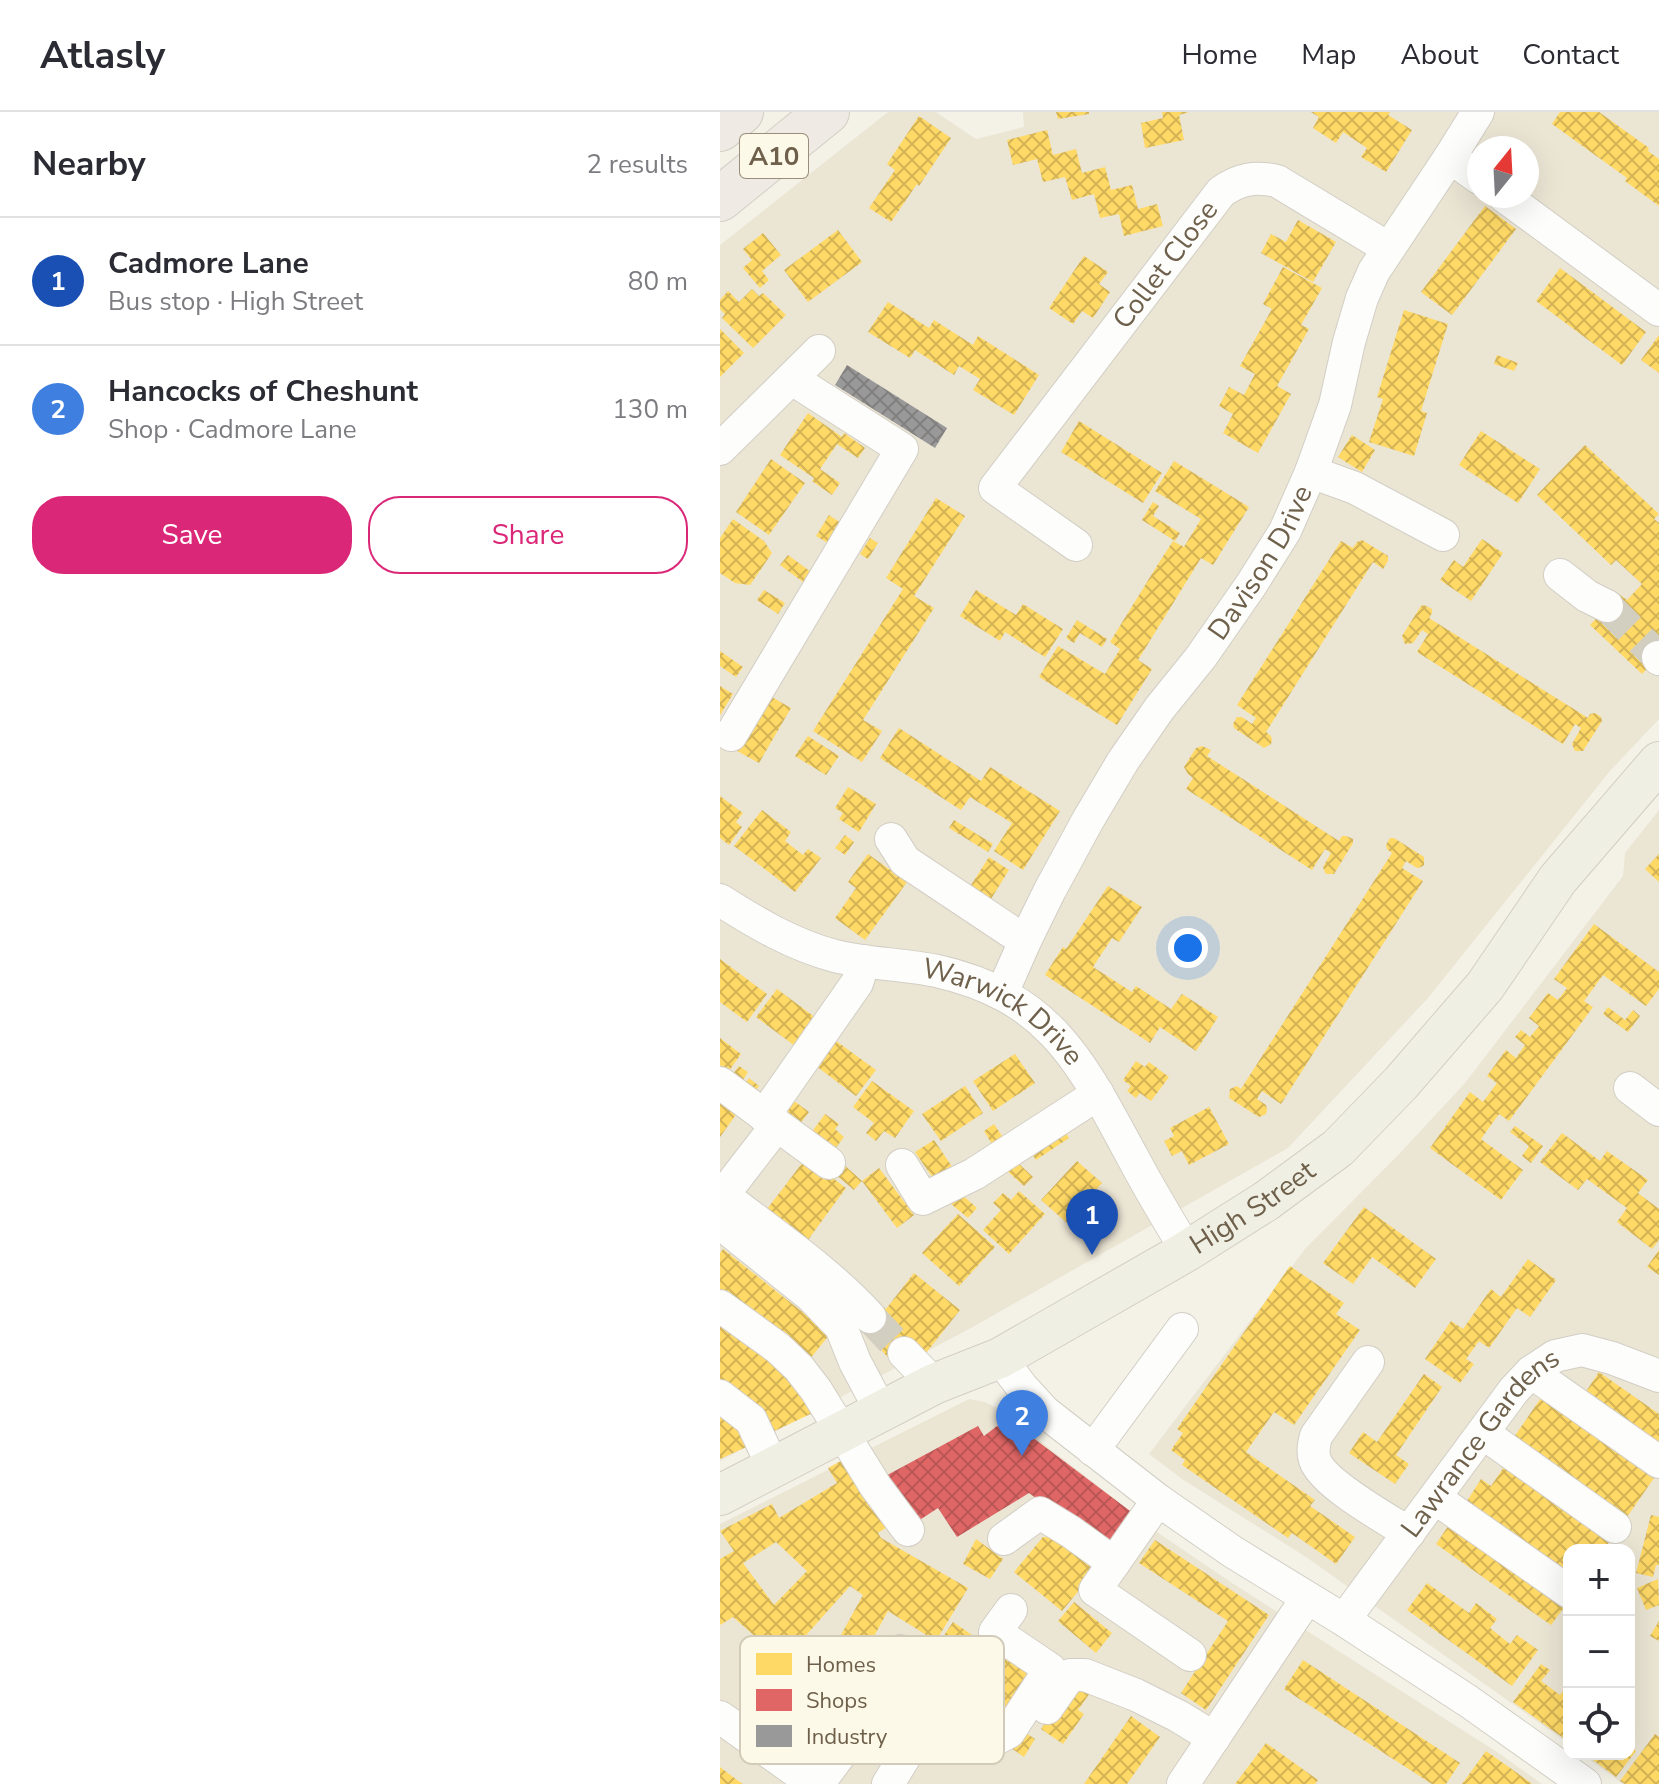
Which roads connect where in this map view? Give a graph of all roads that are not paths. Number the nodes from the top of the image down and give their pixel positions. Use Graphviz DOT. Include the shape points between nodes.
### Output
graph roads {
  1 [pos="741,112"];
  2 [pos="827,112"];
  3 [pos="1478,112"];
  4 [pos="720,129"];
  5 [pos="1450,157"];
  6 [pos="1467,169"];
  7 [pos="720,199"];
  8 [pos="1520,208"];
  9 [pos="1388,248"];
  10 [pos="1659,310"];
  11 [pos="819,351"];
  12 [pos="792,379"];
  13 [pos="720,449"];
  14 [pos="1311,472"];
  15 [pos="1443,535"];
  16 [pos="1076,545"];
  17 [pos="1560,575"];
  18 [pos="1607,606"];
  19 [pos="731,735"];
  20 [pos="1659,762"];
  21 [pos="891,839"];
  22 [pos="721,902"];
  23 [pos="1025,941"];
  24 [pos="864,961"];
  25 [pos="1002,993"];
  26 [pos="720,1083"];
  27 [pos="1630,1088"];
  28 [pos="1098,1094"];
  29 [pos="1659,1110"];
  30 [pos="766,1127"];
  31 [pos="829,1163"];
  32 [pos="902,1165"];
  33 [pos="720,1223"];
  34 [pos="1187,1251"];
  35 [pos="720,1306"];
  36 [pos="870,1317"];
  37 [pos="1182,1329"];
  38 [pos="904,1353"];
  39 [pos="1000,1358"];
  40 [pos="1368,1362"];
  41 [pos="1531,1372"];
  42 [pos="1659,1376"];
  43 [pos="934,1384"];
  44 [pos="720,1396"];
  45 [pos="881,1411"];
  46 [pos="841,1432"];
  47 [pos="1483,1433"];
  48 [pos="1093,1450"];
  49 [pos="1659,1462"];
  50 [pos="773,1467"];
  51 [pos="720,1495"];
  52 [pos="1435,1498"];
  53 [pos="1158,1500"];
  54 [pos="1615,1527"];
  55 [pos="908,1530"];
  56 [pos="1409,1533"];
  57 [pos="1004,1539"];
  58 [pos="1114,1563"];
  59 [pos="1563,1588"];
  60 [pos="1307,1598"];
  61 [pos="1011,1610"];
  62 [pos="1344,1620"];
  63 [pos="1001,1636"];
  64 [pos="1004,1638"];
  65 [pos="1190,1655"];
  66 [pos="720,1717"];
  67 [pos="1034,1727"];
  68 [pos="740,1731"];
  69 [pos="1004,1735"];
  70 [pos="1214,1738"];
  71 [pos="787,1764"];
  72 [pos="832,1764"];
  73 [pos="900,1764"];
  74 [pos="816,1784"];
  75 [pos="888,1784"];
  76 [pos="1183,1784"];
  77 [pos="1585,1784"];
  1 -- 4 [label="highway, A10"];
  2 -- 7 [label="highway, A10"];
  3 -- 5 [label="street, Davison Drive"];
  5 -- 6 [label="street"];
  5 -- 9 [label="street, Davison Drive"];
  8 -- 10 [label="street"];
  9 -- 14 [label="street, Davison Drive" via="1362,298 1335,405"];
  9 -- 16 [label="street, Collet Close" via="1277,181 1249,178 1221,192 995,488"];
  11 -- 12 [label="street"];
  12 -- 13 [label="street"];
  12 -- 19 [label="street" via="902,449"];
  14 -- 15 [label="street" via="1355,488"];
  14 -- 23 [label="street, Davison Drive" via="1285,531 1251,585 1123,761"];
  17 -- 18 [label="street"];
  20 -- 34 [label="main road, High Street" via="1558,879 1485,986 1401,1083 1338,1148"];
  21 -- 23 [label="street" via="905,861"];
  22 -- 24 [label="street, Warwick Drive" via="771,932 834,956"];
  23 -- 25 [label="street, Davison Drive"];
  24 -- 25 [label="street, Warwick Drive" via="939,971"];
  24 -- 30 [label="street" via="857,983"];
  25 -- 28 [label="street, Warwick Drive" via="1056,1035"];
  26 -- 30 [label="street"];
  27 -- 29 [label="street"];
  28 -- 32 [label="street" via="974,1174 923,1199"];
  28 -- 34 [label="street, Warwick Drive"];
  30 -- 31 [label="street"];
  30 -- 36 [label="street" via="723,1195"];
  33 -- 45 [label="street" via="841,1327"];
  34 -- 39 [label="main road, High Street"];
  35 -- 46 [label="street" via="799,1368"];
  37 -- 48 [label="street"];
  38 -- 43 [label="street"];
  39 -- 43 [label="main road, High Street"];
  39 -- 48 [label="street" via="1045,1412"];
  40 -- 56 [label="street" via="1316,1436 1315,1461 1326,1477"];
  41 -- 42 [label="street, Lawrance Gardens" via="1555,1356 1582,1350"];
  41 -- 47 [label="street, Lawrance Gardens"];
  41 -- 49 [label="street"];
  43 -- 45 [label="main road, High Street"];
  44 -- 50 [label="street" via="751,1420"];
  45 -- 46 [label="main road, High Street"];
  46 -- 50 [label="main road, High Street"];
  46 -- 55 [label="street"];
  47 -- 52 [label="street, Lawrance Gardens"];
  47 -- 54 [label="street"];
  48 -- 53 [label="street"];
  50 -- 51 [label="main road, High Street"];
  52 -- 56 [label="street, Lawrance Gardens"];
  52 -- 59 [label="street"];
  53 -- 58 [label="street"];
  53 -- 60 [label="street"];
  56 -- 62 [label="street, Lawrance Gardens"];
  57 -- 58 [label="street" via="1040,1513"];
  58 -- 65 [label="street" via="1095,1590"];
  60 -- 62 [label="street"];
  60 -- 70 [label="street"];
  61 -- 63 [label="street" via="995,1632"];
  62 -- 77 [label="street"];
  64 -- 69 [label="street" via="1050,1669"];
  66 -- 68 [label="street"];
  67 -- 70 [label="street" via="1070,1675 1085,1675 1136,1695"];
  70 -- 76 [label="street"];
  71 -- 74 [label="street"];
  72 -- 74 [label="street"];
  73 -- 75 [label="street"];
}
